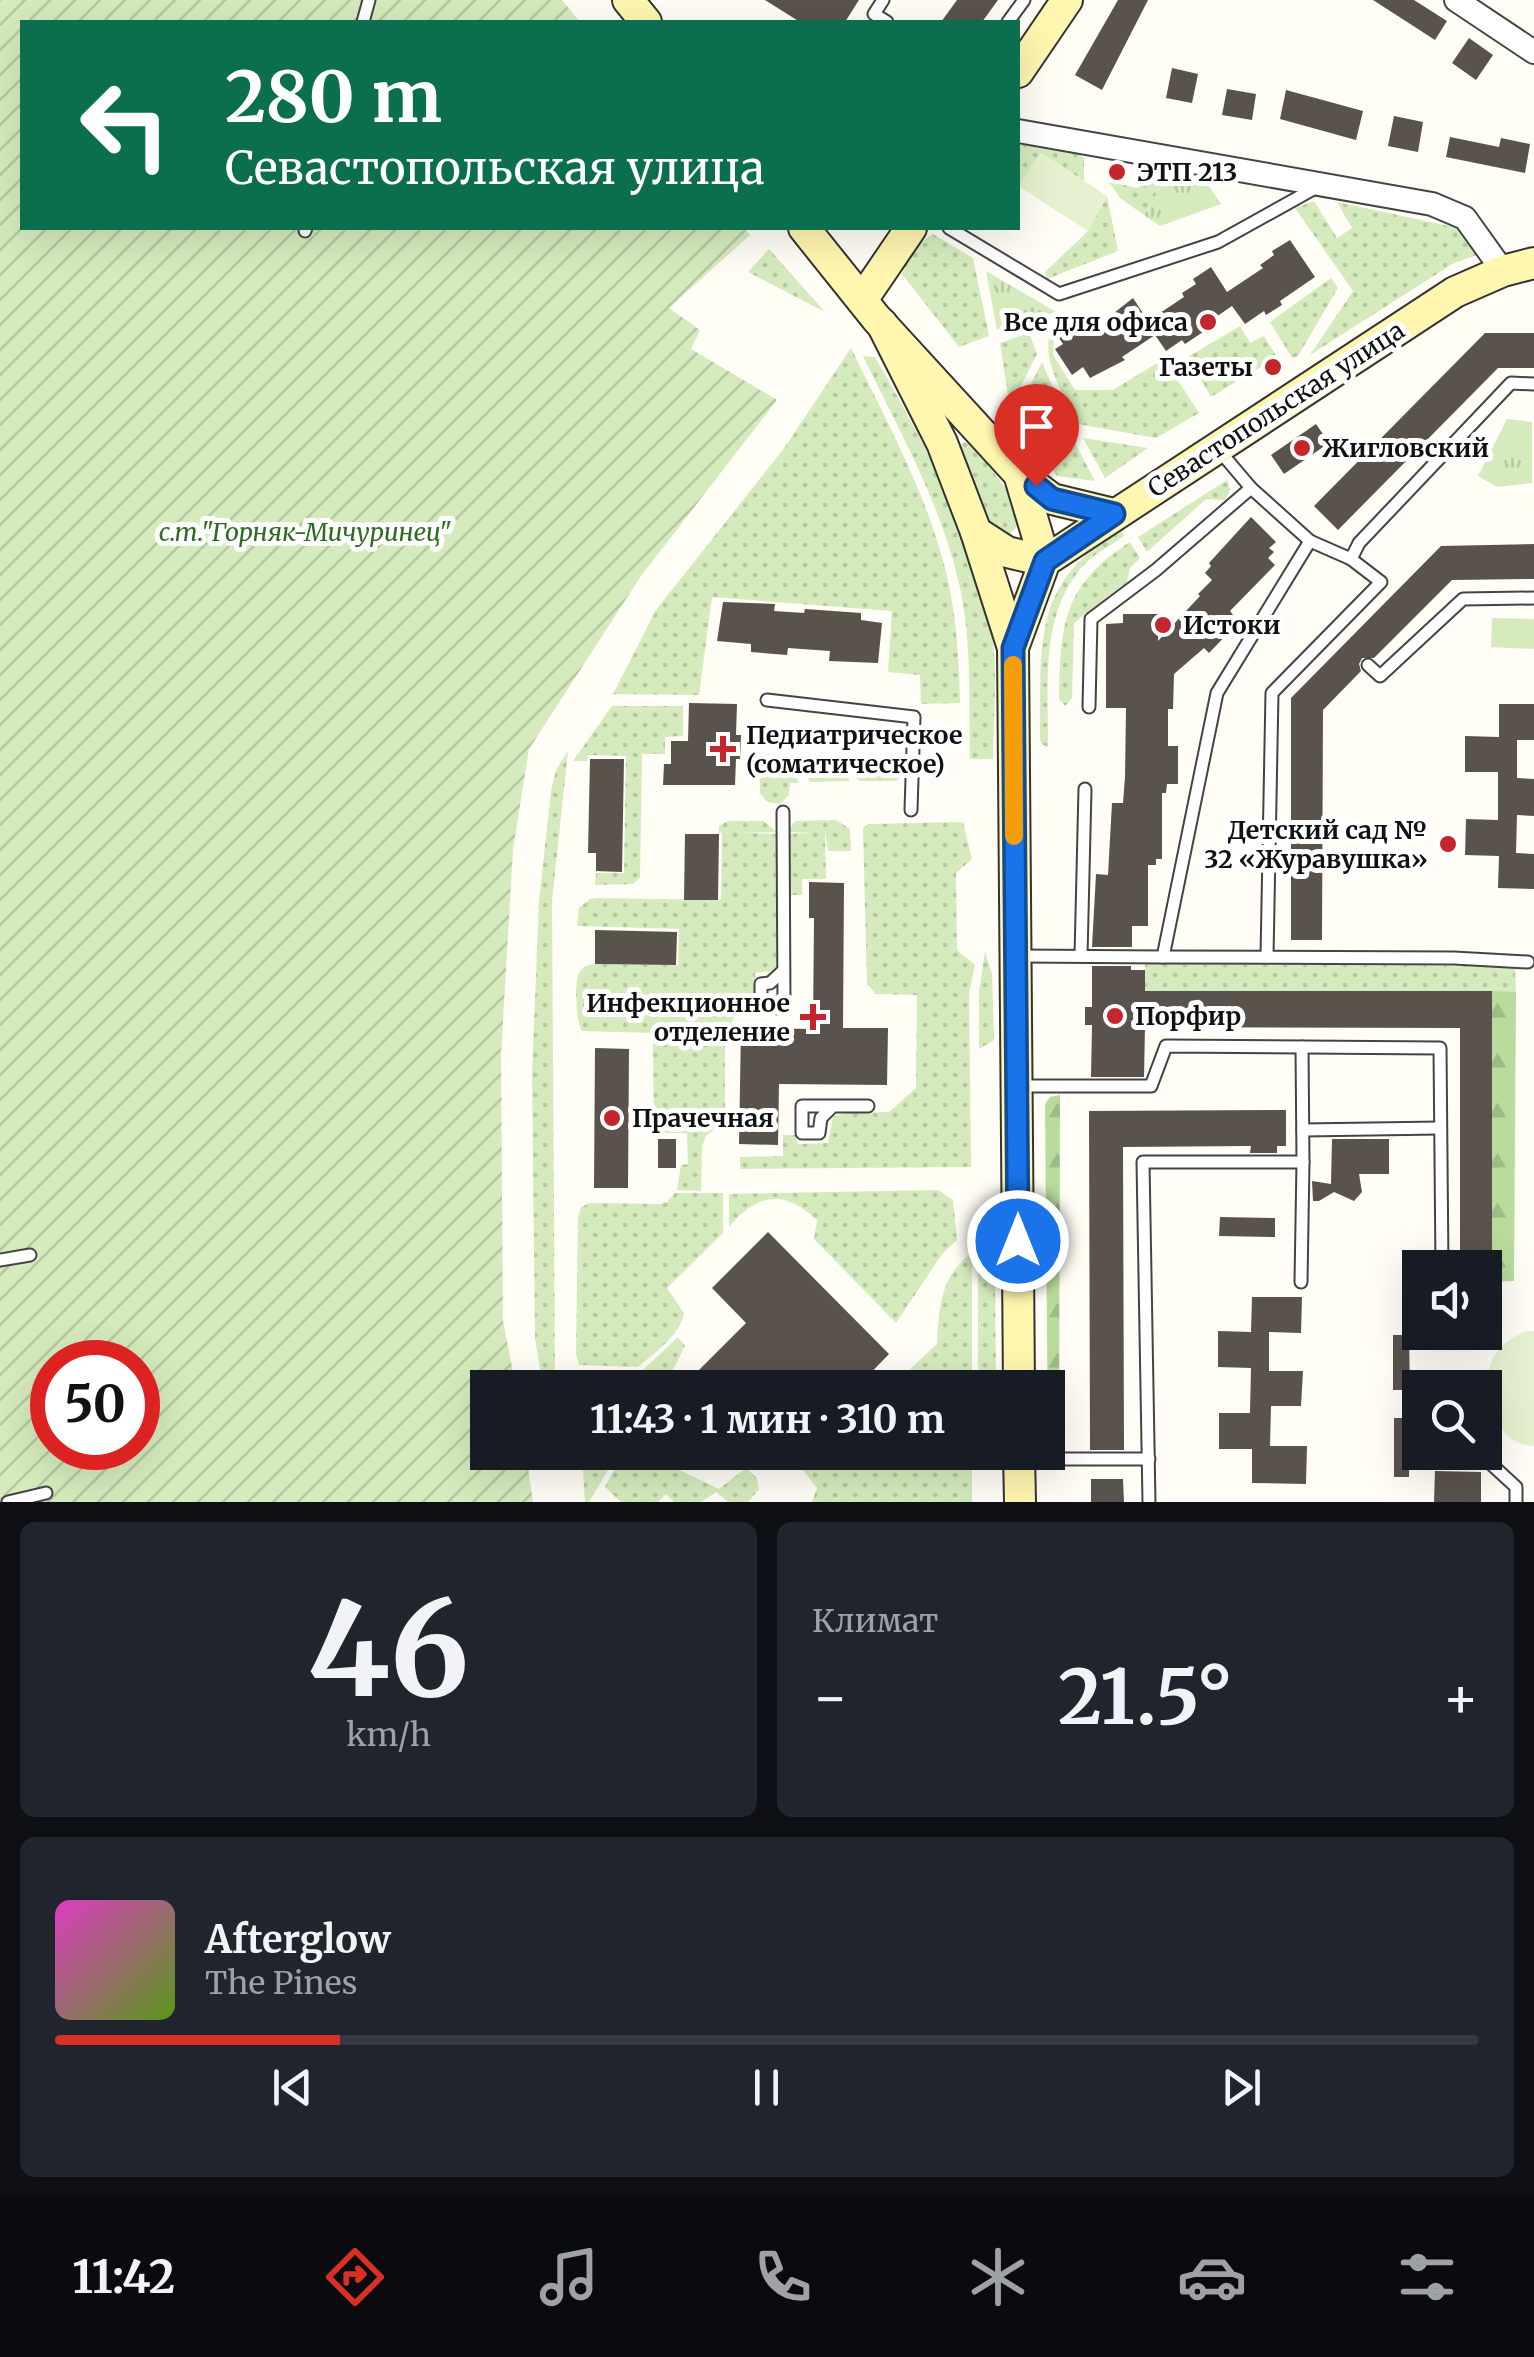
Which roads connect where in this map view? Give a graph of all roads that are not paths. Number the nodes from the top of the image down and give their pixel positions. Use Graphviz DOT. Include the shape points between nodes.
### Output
graph roads {
  1 [pos="628,0"];
  2 [pos="883,0"];
  3 [pos="1066,0"];
  4 [pos="1456,0"];
  5 [pos="644,20"];
  6 [pos="884,20"];
  7 [pos="1534,50"];
  8 [pos="1020,69"];
  9 [pos="1020,132"];
  10 [pos="1321,185"];
  11 [pos="806,230"];
  12 [pos="911,230"];
  13 [pos="953,230"];
  14 [pos="1534,263"];
  15 [pos="1503,271"];
  16 [pos="862,300"];
  17 [pos="882,324"];
  18 [pos="1534,384"];
  19 [pos="972,419"];
  20 [pos="942,442"];
  21 [pos="1218,448"];
  22 [pos="1019,474"];
  23 [pos="1251,488"];
  24 [pos="1114,514"];
  25 [pos="976,532"];
  26 [pos="1310,541"];
  27 [pos="1351,559"];
  28 [pos="1045,561"];
  29 [pos="1534,598"];
  30 [pos="1332,632"];
  31 [pos="1344,644"];
  32 [pos="1013,648"];
  33 [pos="1368,665"];
  34 [pos="768,700"];
  35 [pos="1088,706"];
  36 [pos="1085,789"];
  37 [pos="911,810"];
  38 [pos="783,812"];
  39 [pos="1015,956"];
  40 [pos="1081,956"];
  41 [pos="1162,956"];
  42 [pos="1268,957"];
  43 [pos="1528,962"];
  44 [pos="784,970"];
  45 [pos="1302,1047"];
  46 [pos="1016,1086"];
  47 [pos="832,1106"];
  48 [pos="868,1106"];
  49 [pos="1440,1128"];
  50 [pos="1303,1130"];
  51 [pos="1302,1162"];
  52 [pos="1442,1250"];
  53 [pos="30,1255"];
  54 [pos="0,1260"];
  55 [pos="1302,1282"];
  56 [pos="1019,1370"];
  57 [pos="1065,1457"];
  58 [pos="1148,1460"];
  59 [pos="1020,1470"];
  60 [pos="1498,1470"];
  61 [pos="46,1492"];
  62 [pos="8,1502"];
  63 [pos="1020,1502"];
  64 [pos="1150,1502"];
  65 [pos="1516,1502"];
  1 -- 5 [label="main road"];
  2 -- 6 [label="lane" via="874,14"];
  3 -- 8 [label="main road"];
  4 -- 7 [label="street"];
  9 -- 10 [label="street"];
  10 -- 13 [label="lane" via="1218,242 1058,294"];
  10 -- 15 [label="street" via="1432,204 1465,218"];
  11 -- 16 [label="main road"];
  12 -- 16 [label="main road"];
  14 -- 15 [label="main road, Севастопольская улица"];
  15 -- 21 [label="main road, Севастопольская улица" via="1455,292"];
  16 -- 17 [label="main road"];
  17 -- 19 [label="main road"];
  17 -- 20 [label="main road"];
  18 -- 27 [label="lane" via="1511,383 1358,543"];
  19 -- 20 [label="main road"];
  19 -- 22 [label="main road"];
  20 -- 25 [label="main road"];
  21 -- 23 [label="lane"];
  21 -- 24 [label="main road, Севастопольская улица"];
  22 -- 24 [label="main road" via="1052,499"];
  22 -- 28 [label="main road"];
  23 -- 26 [label="lane"];
  23 -- 35 [label="lane" via="1091,619"];
  24 -- 28 [label="main road, Севастопольская улица"];
  25 -- 28 [label="main road" via="1007,552"];
  25 -- 32 [label="main road"];
  26 -- 27 [label="lane"];
  26 -- 41 [label="lane" via="1217,693"];
  27 -- 30 [label="lane" via="1381,582"];
  28 -- 32 [label="main road"];
  29 -- 33 [label="lane" via="1463,599 1380,676"];
  30 -- 31 [label="lane"];
  30 -- 42 [label="lane" via="1272,693"];
  32 -- 39 [label="main road"];
  34 -- 37 [label="lane" via="914,717"];
  36 -- 40 [label="lane"];
  38 -- 44 [label="lane"];
  39 -- 40 [label="lane"];
  39 -- 46 [label="main road"];
  40 -- 41 [label="lane"];
  41 -- 42 [label="lane"];
  42 -- 43 [label="lane"];
  45 -- 46 [label="lane" via="1166,1046 1152,1086"];
  45 -- 49 [label="lane" via="1440,1048"];
  45 -- 50 [label="lane"];
  46 -- 56 [label="main road"];
  47 -- 48 [label="lane"];
  49 -- 50 [label="lane"];
  49 -- 52 [label="lane"];
  50 -- 51 [label="lane"];
  51 -- 55 [label="lane"];
  51 -- 58 [label="lane" via="1143,1162"];
  53 -- 54 [label="lane"];
  57 -- 58 [label="lane"];
  58 -- 64 [label="lane"];
  59 -- 63 [label="main road"];
  60 -- 65 [label="lane" via="1516,1487"];
  61 -- 62 [label="lane"];
}
